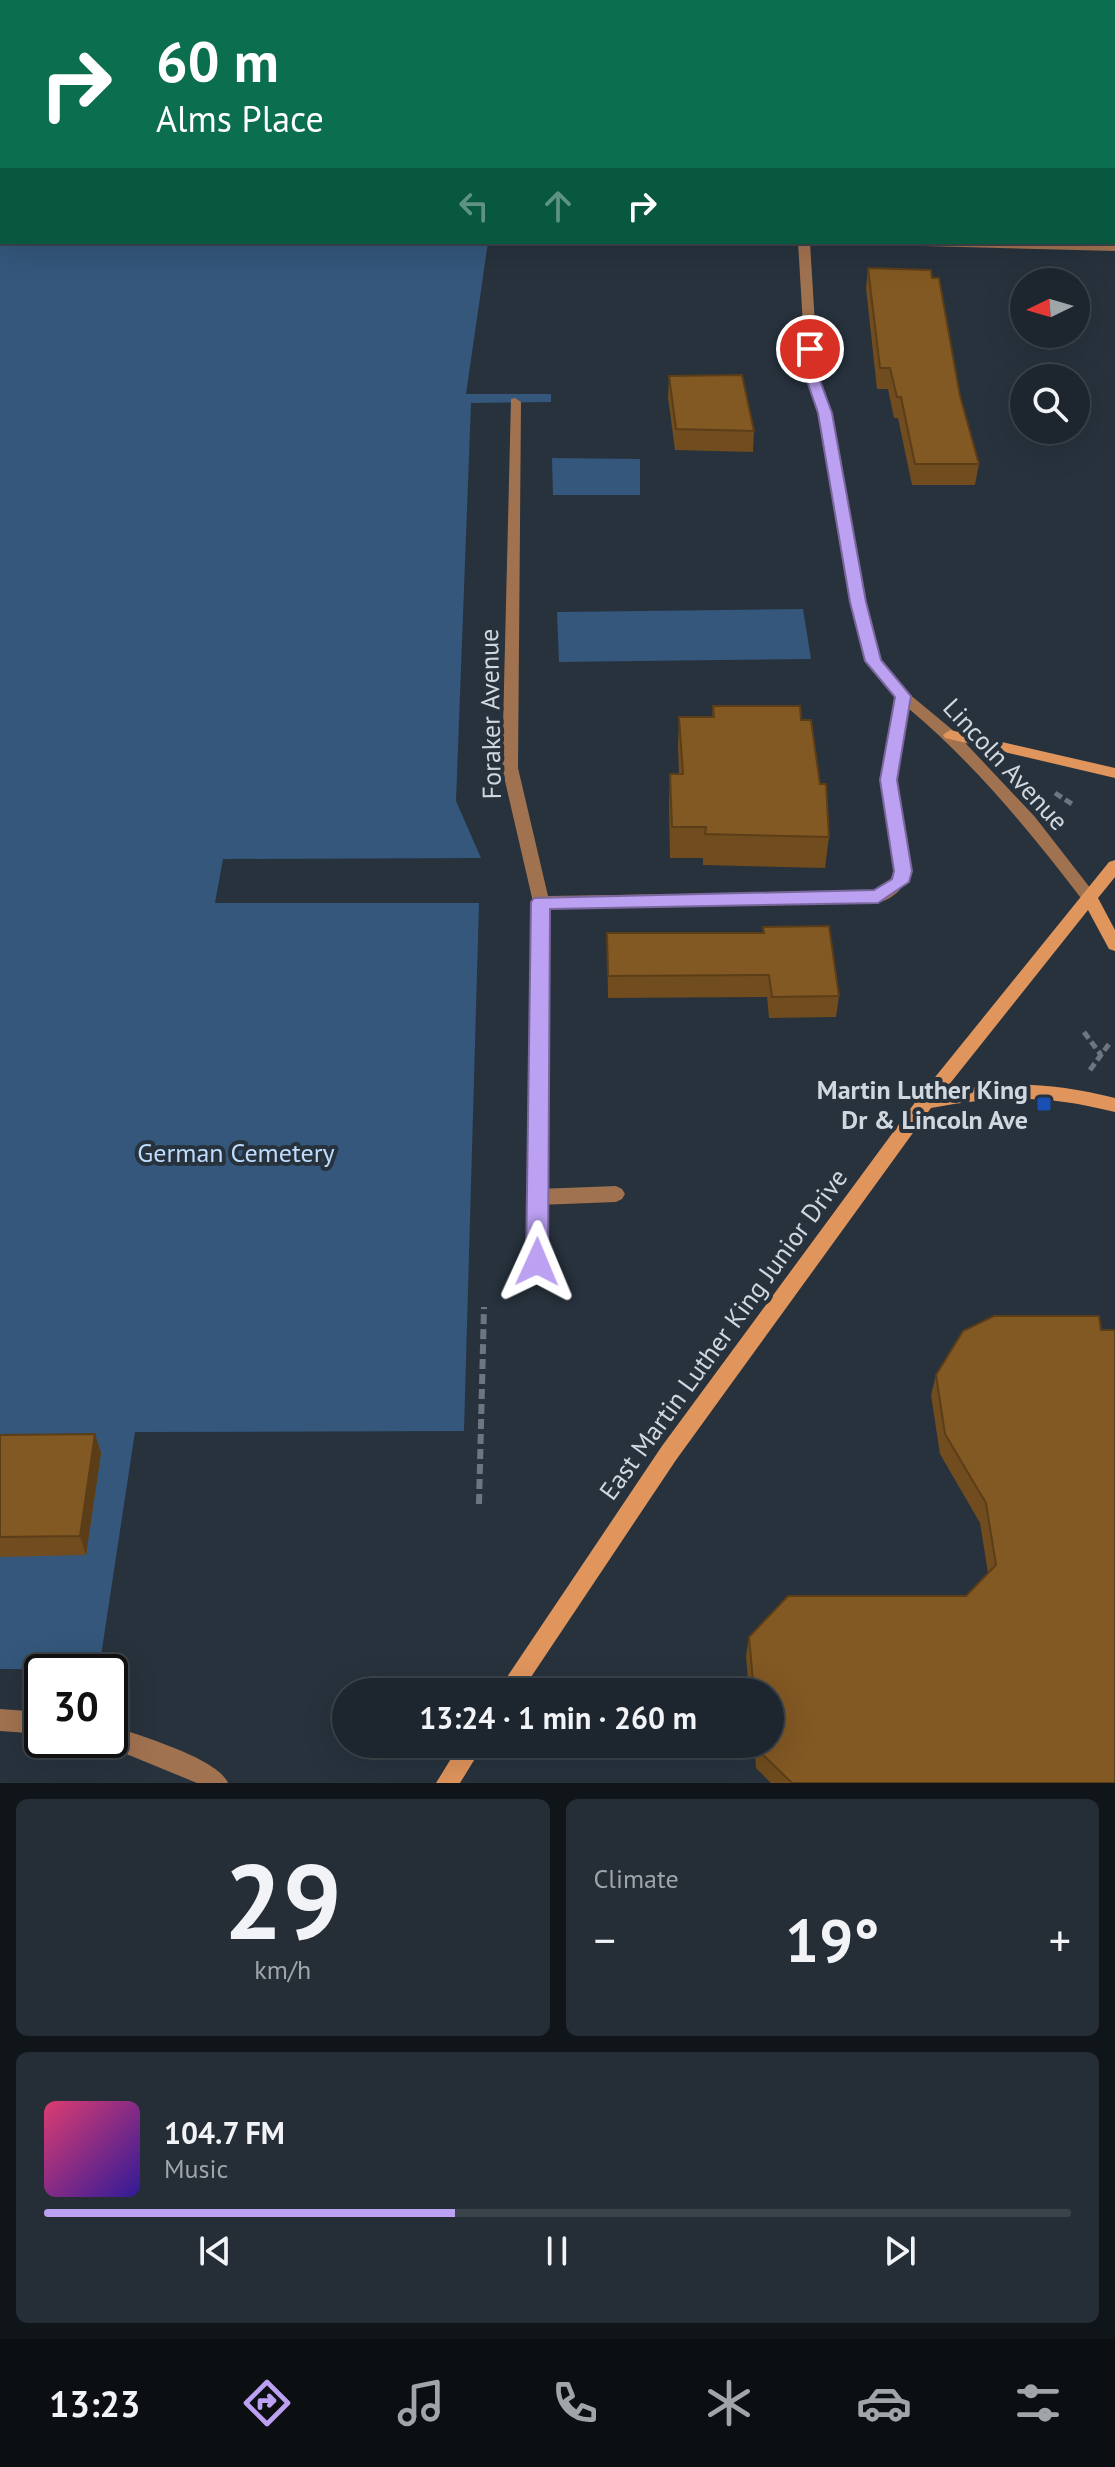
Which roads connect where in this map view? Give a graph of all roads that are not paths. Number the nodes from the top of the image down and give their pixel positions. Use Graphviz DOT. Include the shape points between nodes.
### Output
graph roads {
  1 [pos="804,244"];
  2 [pos="963,244"];
  3 [pos="1115,248"];
  4 [pos="515,402"];
  5 [pos="903,696"];
  6 [pos="950,735"];
  7 [pos="1115,773"];
  8 [pos="1115,866"];
  9 [pos="1090,898"];
  10 [pos="541,902"];
  11 [pos="1115,945"];
  12 [pos="925,1102"];
  13 [pos="1115,1105"];
  14 [pos="616,1194"];
  15 [pos="538,1197"];
  16 [pos="537,1262"];
  17 [pos="517,1678"];
  18 [pos="0,1720"];
  19 [pos="24,1722"];
  20 [pos="128,1743"];
  21 [pos="464,1758"];
  22 [pos="217,1783"];
  23 [pos="447,1783"];
  1 -- 5 [label="street, Lincoln Avenue" via="812,375 825,413 858,602 873,661"];
  2 -- 3 [label="street"];
  4 -- 10 [label="street, Foraker Avenue" via="510,768"];
  5 -- 6 [label="street, Lincoln Avenue"];
  5 -- 10 [label="street" via="889,780 903,871 891,891 878,897"];
  6 -- 7 [label="main road"];
  6 -- 9 [label="street, Lincoln Avenue" via="1030,821"];
  8 -- 9 [label="main road, East Martin Luther King Junior Drive"];
  9 -- 11 [label="main road, Lincoln Avenue"];
  9 -- 12 [label="main road, East Martin Luther King Junior Drive"];
  10 -- 15 [label="street, Foraker Avenue"];
  12 -- 13 [label="main road" via="1027,1087"];
  12 -- 17 [label="main road, East Martin Luther King Junior Drive" via="669,1453"];
  14 -- 15 [label="street"];
  15 -- 16 [label="street, Foraker Avenue"];
  18 -- 19 [label="street"];
  20 -- 22 [label="street"];
  21 -- 23 [label="main road"];
}
